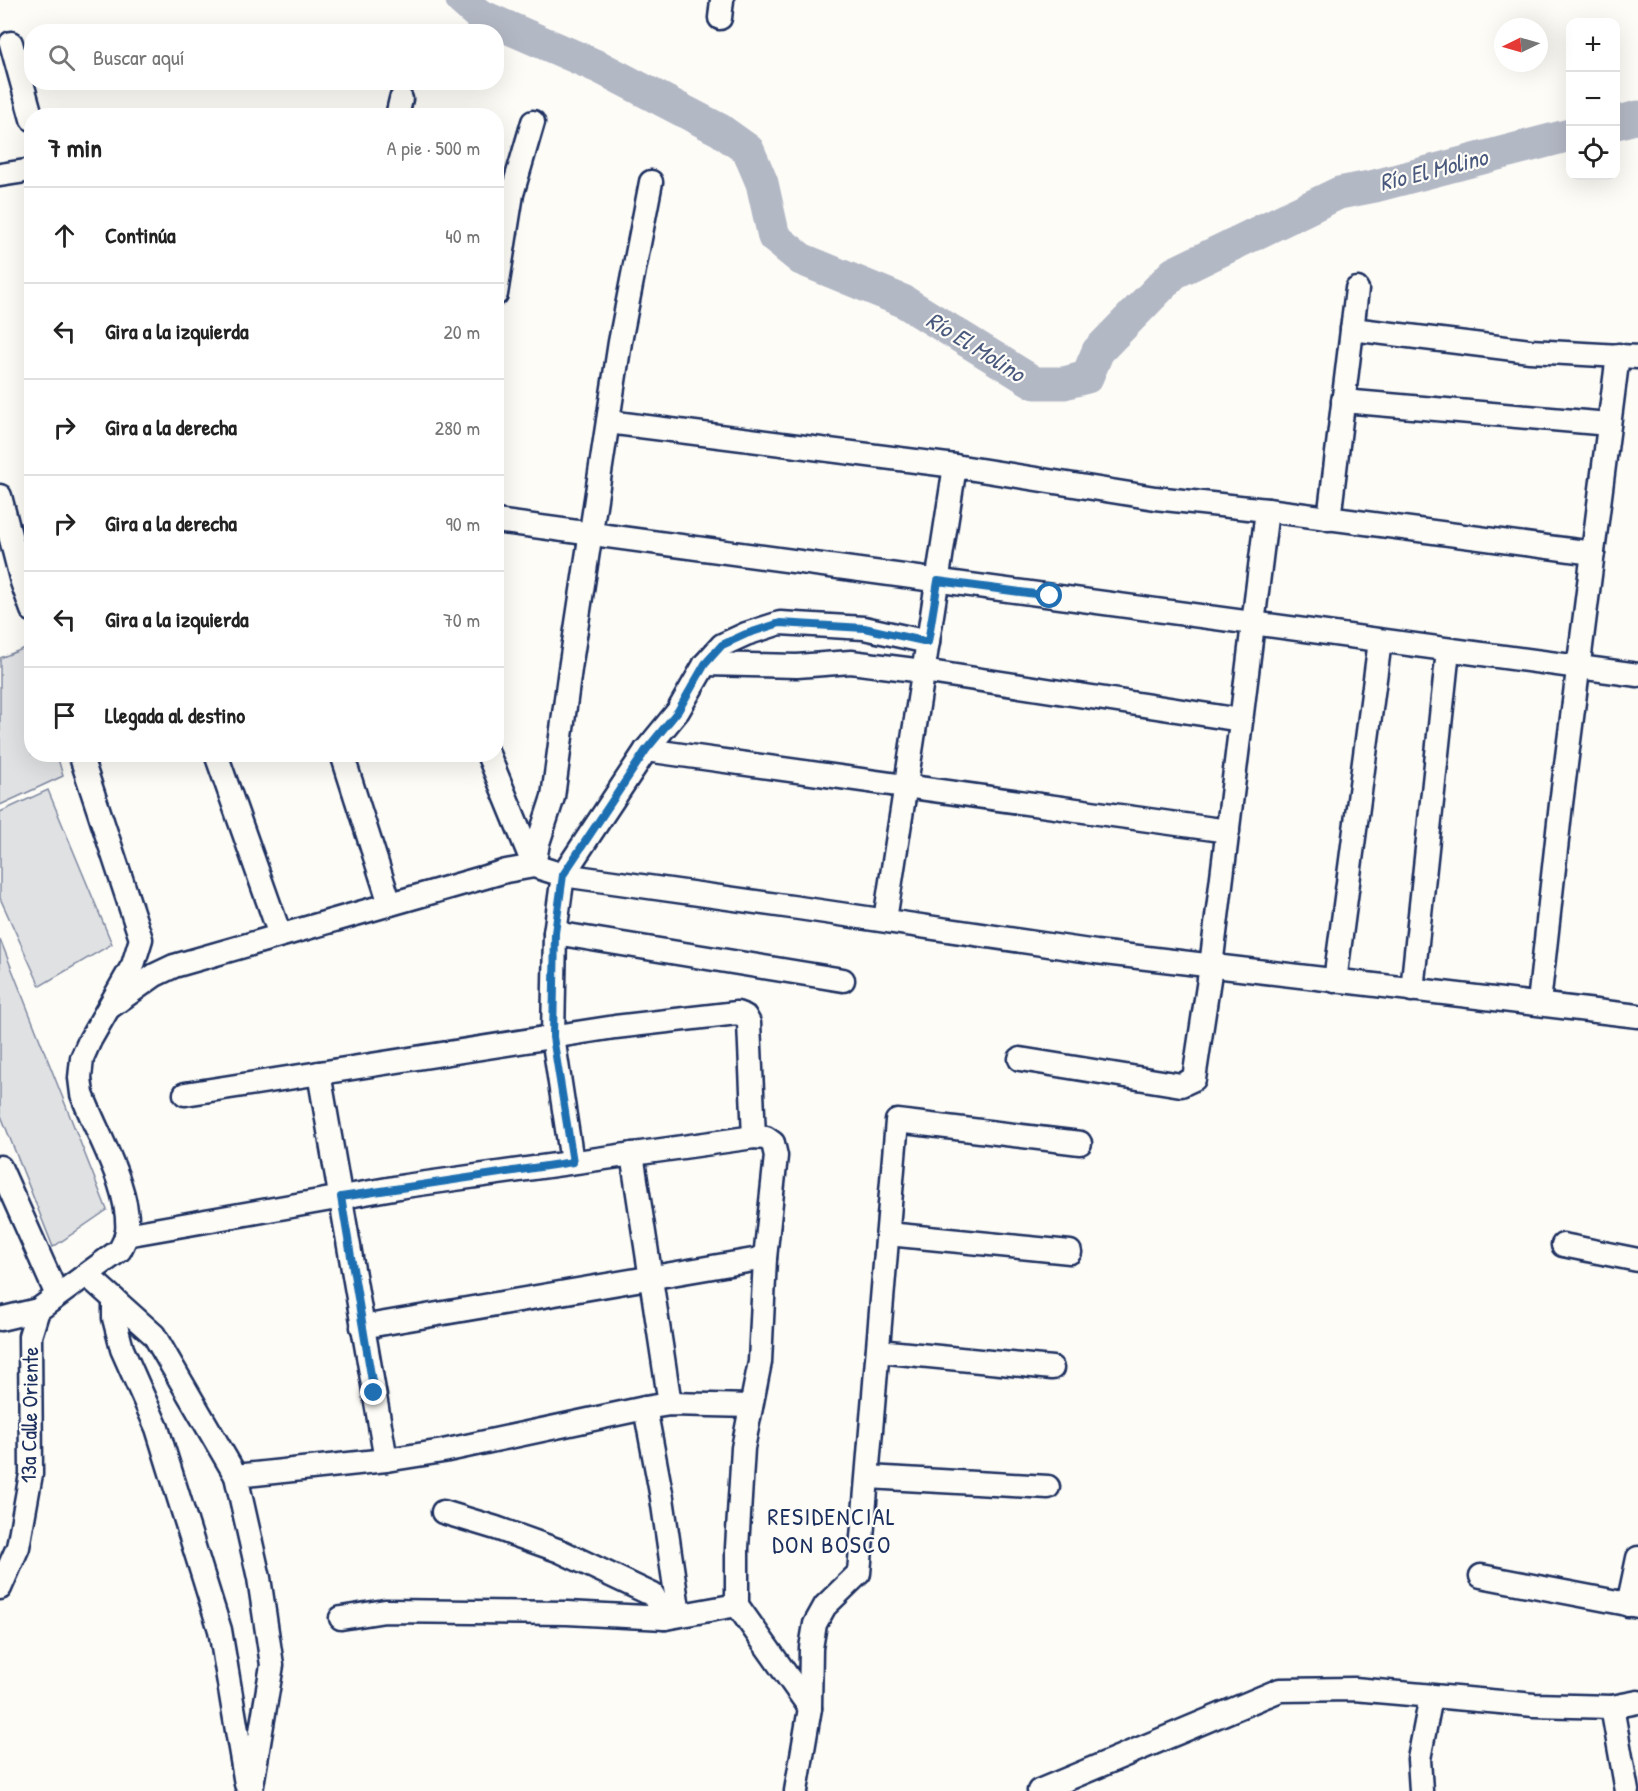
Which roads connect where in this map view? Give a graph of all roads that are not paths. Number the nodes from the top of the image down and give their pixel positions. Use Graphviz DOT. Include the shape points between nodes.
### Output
graph roads {
  1 [pos="11,43"];
  2 [pos="24,89"];
  3 [pos="24,90"];
  4 [pos="29,108"];
  5 [pos="533,122"];
  6 [pos="24,171"];
  7 [pos="0,175"];
  8 [pos="651,182"];
  9 [pos="504,244"];
  10 [pos="1357,289"];
  11 [pos="1352,329"];
  12 [pos="1628,356"];
  13 [pos="1343,401"];
  14 [pos="608,422"];
  15 [pos="1609,424"];
  16 [pos="956,466"];
  17 [pos="0,496"];
  18 [pos="1267,510"];
  19 [pos="1329,519"];
  20 [pos="504,522"];
  21 [pos="591,535"];
  22 [pos="1593,553"];
  23 [pos="24,571"];
  24 [pos="938,581"];
  25 [pos="1253,624"];
  26 [pos="1380,641"];
  27 [pos="928,642"];
  28 [pos="1448,650"];
  29 [pos="705,664"];
  30 [pos="1578,667"];
  31 [pos="924,671"];
  32 [pos="1638,675"];
  33 [pos="1241,720"];
  34 [pos="646,750"];
  35 [pos="83,762"];
  36 [pos="219,762"];
  37 [pos="345,762"];
  38 [pos="491,762"];
  39 [pos="905,786"];
  40 [pos="1228,831"];
  41 [pos="534,866"];
  42 [pos="563,875"];
  43 [pos="390,904"];
  44 [pos="885,920"];
  45 [pos="555,933"];
  46 [pos="280,935"];
  47 [pos="1211,966"];
  48 [pos="843,980"];
  49 [pos="1335,981"];
  50 [pos="1412,990"];
  51 [pos="1539,1003"];
  52 [pos="110,1007"];
  53 [pos="1638,1016"];
  54 [pos="553,1037"];
  55 [pos="1020,1059"];
  56 [pos="319,1073"];
  57 [pos="185,1094"];
  58 [pos="754,1137"];
  59 [pos="1080,1143"];
  60 [pos="632,1154"];
  61 [pos="573,1162"];
  62 [pos="0,1167"];
  63 [pos="341,1197"];
  64 [pos="888,1234"];
  65 [pos="126,1235"];
  66 [pos="1563,1245"];
  67 [pos="1070,1252"];
  68 [pos="765,1258"];
  69 [pos="1638,1260"];
  70 [pos="87,1275"];
  71 [pos="651,1277"];
  72 [pos="57,1295"];
  73 [pos="114,1299"];
  74 [pos="38,1310"];
  75 [pos="0,1319"];
  76 [pos="362,1327"];
  77 [pos="878,1351"];
  78 [pos="1052,1368"];
  79 [pos="670,1404"];
  80 [pos="751,1406"];
  81 [pos="645,1408"];
  82 [pos="386,1460"];
  83 [pos="236,1476"];
  84 [pos="868,1477"];
  85 [pos="1048,1487"];
  86 [pos="443,1512"];
  87 [pos="1638,1558"];
  88 [pos="1481,1576"];
  89 [pos="0,1588"];
  90 [pos="737,1605"];
  91 [pos="1633,1605"];
  92 [pos="672,1617"];
  93 [pos="341,1618"];
  94 [pos="1431,1696"];
  95 [pos="1638,1702"];
  96 [pos="1612,1707"];
  97 [pos="810,1708"];
  98 [pos="1068,1785"];
  99 [pos="249,1791"];
  100 [pos="796,1791"];
  101 [pos="1039,1791"];
  102 [pos="1421,1791"];
  103 [pos="1627,1791"];
  1 -- 2 [label="street"];
  3 -- 4 [label="street"];
  5 -- 9 [label="street" via="512,194"];
  6 -- 7 [label="street"];
  8 -- 14 [label="street"];
  10 -- 11 [label="street"];
  11 -- 12 [label="street" via="1530,351"];
  11 -- 13 [label="street"];
  12 -- 15 [label="street"];
  13 -- 15 [label="street"];
  13 -- 19 [label="street"];
  14 -- 16 [label="street"];
  14 -- 21 [label="street"];
  15 -- 22 [label="street"];
  16 -- 18 [label="street" via="1155,498"];
  16 -- 24 [label="street"];
  17 -- 23 [label="street"];
  18 -- 19 [label="street"];
  18 -- 25 [label="street"];
  19 -- 22 [label="street"];
  20 -- 21 [label="street"];
  21 -- 24 [label="street"];
  21 -- 41 [label="street" via="553,797"];
  22 -- 30 [label="street"];
  24 -- 25 [label="street"];
  24 -- 27 [label="street"];
  25 -- 26 [label="street"];
  25 -- 33 [label="street"];
  26 -- 28 [label="street"];
  26 -- 49 [label="street"];
  27 -- 29 [label="street" via="864,628 780,623 722,645"];
  27 -- 31 [label="street"];
  28 -- 30 [label="street"];
  28 -- 50 [label="street"];
  29 -- 31 [label="street" via="851,663"];
  29 -- 34 [label="street" via="678,711"];
  30 -- 32 [label="street"];
  30 -- 51 [label="street"];
  31 -- 33 [label="street"];
  31 -- 39 [label="street"];
  33 -- 40 [label="street"];
  34 -- 39 [label="street"];
  34 -- 42 [label="street"];
  35 -- 52 [label="street" via="141,939 133,965"];
  36 -- 46 [label="street"];
  37 -- 43 [label="street"];
  38 -- 41 [label="street"];
  39 -- 40 [label="street"];
  39 -- 44 [label="street"];
  40 -- 47 [label="street"];
  41 -- 42 [label="street"];
  41 -- 43 [label="street"];
  42 -- 44 [label="street"];
  42 -- 45 [label="street"];
  43 -- 46 [label="street"];
  44 -- 47 [label="street"];
  45 -- 48 [label="street"];
  45 -- 54 [label="street"];
  46 -- 52 [label="street" via="174,966 154,975"];
  47 -- 49 [label="street"];
  47 -- 55 [label="street" via="1194,1079 1181,1085"];
  49 -- 50 [label="street"];
  50 -- 51 [label="street"];
  51 -- 53 [label="street"];
  52 -- 65 [label="street" via="82,1058 80,1078 84,1102 121,1187"];
  54 -- 56 [label="street"];
  54 -- 58 [label="street" via="737,1013 745,1016 749,1023"];
  54 -- 61 [label="street"];
  56 -- 57 [label="street"];
  56 -- 63 [label="street"];
  58 -- 60 [label="street"];
  58 -- 68 [label="street" via="773,1143 776,1156"];
  59 -- 64 [label="street" via="897,1121"];
  60 -- 61 [label="street"];
  60 -- 71 [label="street"];
  61 -- 63 [label="street"];
  62 -- 72 [label="street"];
  63 -- 65 [label="street"];
  63 -- 76 [label="street"];
  64 -- 67 [label="street"];
  64 -- 77 [label="street"];
  65 -- 70 [label="street" via="120,1250"];
  66 -- 69 [label="street"];
  68 -- 71 [label="street"];
  68 -- 80 [label="street" via="760,1362"];
  70 -- 72 [label="street"];
  70 -- 73 [label="street"];
  71 -- 76 [label="street"];
  71 -- 79 [label="street"];
  72 -- 74 [label="street"];
  73 -- 83 [label="street" via="154,1335"];
  73 -- 99 [label="street" via="114,1318 122,1349 157,1428 220,1630"];
  74 -- 75 [label="street"];
  74 -- 89 [label="street, 13a Calle Oriente" via="30,1336 31,1474 18,1546"];
  76 -- 82 [label="street"];
  77 -- 78 [label="street"];
  77 -- 84 [label="street"];
  79 -- 80 [label="street"];
  79 -- 81 [label="street"];
  80 -- 90 [label="street" via="743,1448"];
  81 -- 82 [label="street" via="443,1452"];
  81 -- 92 [label="street" via="662,1498"];
  82 -- 83 [label="street"];
  83 -- 99 [label="street" via="259,1578 272,1665"];
  84 -- 85 [label="street"];
  84 -- 97 [label="street" via="859,1572 825,1606 815,1624"];
  86 -- 92 [label="street" via="560,1551 653,1595"];
  87 -- 91 [label="street"];
  88 -- 91 [label="street"];
  90 -- 92 [label="street"];
  90 -- 97 [label="street"];
  92 -- 93 [label="street" via="385,1611"];
  94 -- 96 [label="street"];
  94 -- 98 [label="street" via="1354,1689 1280,1690"];
  94 -- 102 [label="street" via="1419,1759"];
  95 -- 96 [label="street"];
  96 -- 103 [label="street"];
  97 -- 100 [label="street"];
  98 -- 101 [label="street"];
}
